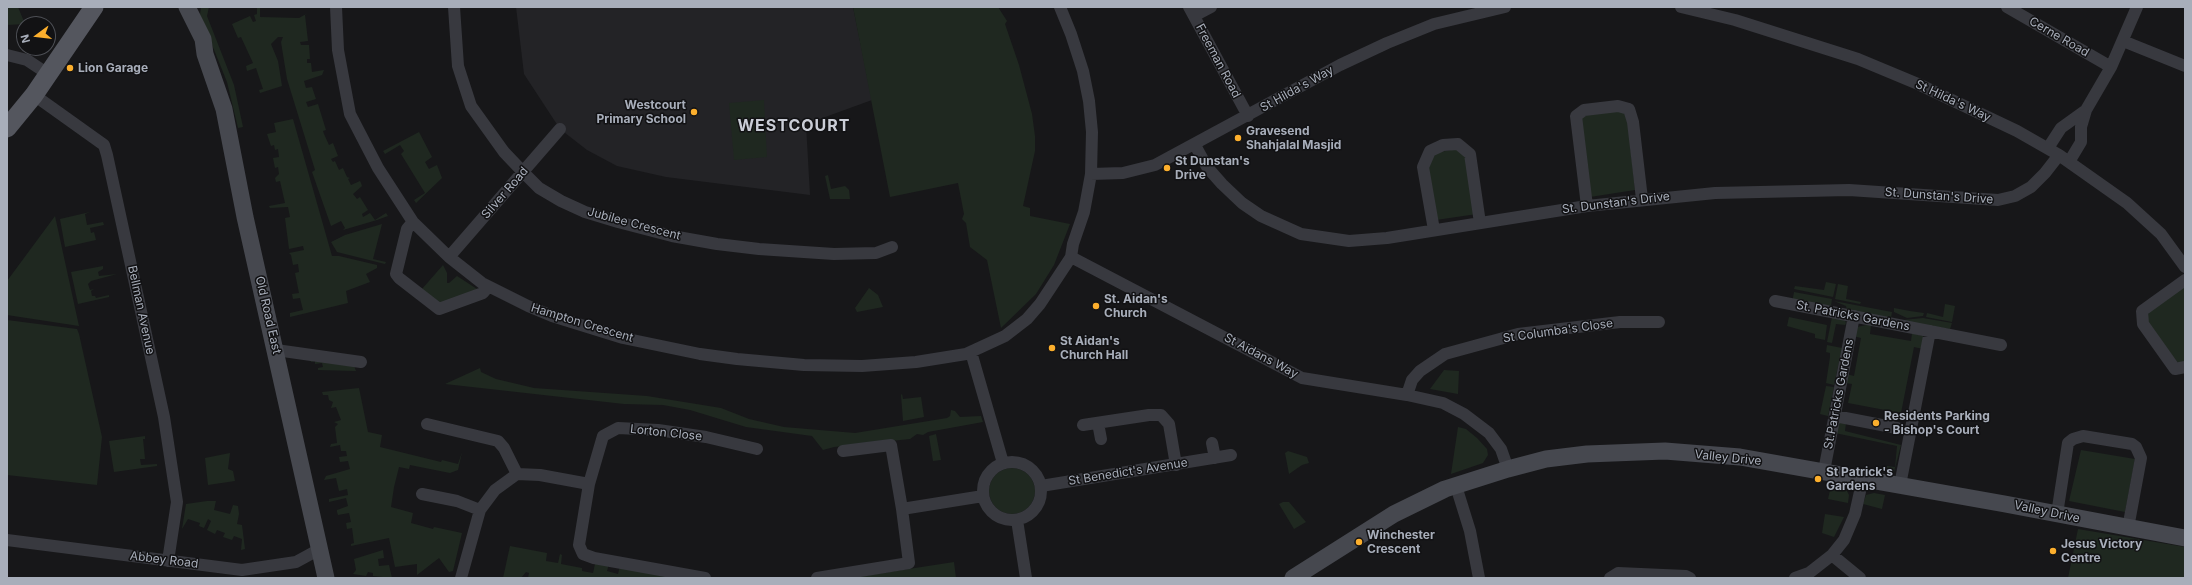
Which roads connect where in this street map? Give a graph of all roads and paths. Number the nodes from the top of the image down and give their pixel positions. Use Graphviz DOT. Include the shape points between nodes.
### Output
graph roads {
  1 [pos="94,7"];
  2 [pos="336,7"];
  3 [pos="454,7"];
  4 [pos="1060,7"];
  5 [pos="1211,7"];
  6 [pos="1505,7"];
  7 [pos="1681,7"];
  8 [pos="2007,7"];
  9 [pos="2137,7"];
  10 [pos="180,8"];
  11 [pos="1192,12"];
  12 [pos="2123,41"];
  13 [pos="7,55"];
  14 [pos="2185,66"];
  15 [pos="2111,67"];
  16 [pos="48,74"];
  17 [pos="34,95"];
  18 [pos="2086,110"];
  19 [pos="1248,116"];
  20 [pos="7,128"];
  21 [pos="560,130"];
  22 [pos="1195,145"];
  23 [pos="2048,148"];
  24 [pos="2059,155"];
  25 [pos="2069,162"];
  26 [pos="523,172"];
  27 [pos="1091,174"];
  28 [pos="1642,199"];
  29 [pos="1587,206"];
  30 [pos="413,222"];
  31 [pos="1480,223"];
  32 [pos="1434,230"];
  33 [pos="892,247"];
  34 [pos="449,257"];
  35 [pos="1071,257"];
  36 [pos="2185,267"];
  37 [pos="2185,280"];
  38 [pos="488,287"];
  39 [pos="1775,301"];
  40 [pos="1854,316"];
  41 [pos="1659,322"];
  42 [pos="1930,331"];
  43 [pos="2001,345"];
  44 [pos="276,350"];
  45 [pos="971,352"];
  46 [pos="361,362"];
  47 [pos="2185,368"];
  48 [pos="1407,395"];
  49 [pos="1835,416"];
  50 [pos="1098,423"];
  51 [pos="427,424"];
  52 [pos="1083,426"];
  53 [pos="1897,428"];
  54 [pos="1101,439"];
  55 [pos="1212,443"];
  56 [pos="757,449"];
  57 [pos="843,451"];
  58 [pos="1230,456"];
  59 [pos="1215,458"];
  60 [pos="1003,463"];
  61 [pos="1176,465"];
  62 [pos="1508,469"];
  63 [pos="1824,472"];
  64 [pos="516,474"];
  65 [pos="1863,478"];
  66 [pos="589,484"];
  67 [pos="1900,485"];
  68 [pos="1041,486"];
  69 [pos="1456,486"];
  70 [pos="422,494"];
  71 [pos="982,496"];
  72 [pos="902,509"];
  73 [pos="480,510"];
  74 [pos="2057,514"];
  75 [pos="1017,520"];
  76 [pos="2128,528"];
  77 [pos="2185,538"];
  78 [pos="7,540"];
  79 [pos="318,550"];
  80 [pos="1832,555"];
  81 [pos="168,561"];
  82 [pos="1296,577"];
  83 [pos="326,578"];
  84 [pos="461,578"];
  85 [pos="705,578"];
  86 [pos="816,578"];
  87 [pos="1026,578"];
  88 [pos="1479,578"];
  89 [pos="1610,578"];
  90 [pos="1690,578"];
  91 [pos="1795,578"];
  92 [pos="1860,578"];
  1 -- 16 [label="main road"];
  2 -- 30 [label="street, Hampton Crescent" via="338,50 350,114 378,168"];
  3 -- 26 [label="street, Jubilee Crescent" via="458,66 471,106 504,152"];
  4 -- 27 [label="street" via="1077,50 1089,101"];
  5 -- 11 [label="street"];
  6 -- 19 [label="street, St Hilda's Way" via="1414,31 1340,65"];
  7 -- 23 [label="street, St Hilda's Way" via="1735,20 1858,59 1980,112"];
  8 -- 15 [label="street, Cerne Road"];
  9 -- 12 [label="street"];
  10 -- 44 [label="street, Old Road East" via="203,39 205,54 224,109 245,217"];
  11 -- 19 [label="street, Freeman Road"];
  12 -- 14 [label="street"];
  12 -- 15 [label="street"];
  13 -- 16 [label="street" via="27,60"];
  15 -- 18 [label="street"];
  16 -- 17 [label="main road"];
  17 -- 20 [label="main road"];
  17 -- 81 [label="street, Bellman Avenue" via="104,145 107,155 164,417 177,502"];
  18 -- 23 [label="street" via="2061,128"];
  18 -- 25 [label="street" via="2081,127 2081,142"];
  19 -- 22 [label="street, St Hilda's Way"];
  21 -- 26 [label="street, Silver Road"];
  22 -- 27 [label="street, St Hilda's Way" via="1158,164 1139,170"];
  22 -- 32 [label="street, St. Dunstan's Drive" via="1207,167 1237,199 1261,216 1292,231 1349,241"];
  23 -- 24 [label="street, St Hilda's Way"];
  24 -- 25 [label="street, St Hilda's Way"];
  24 -- 28 [label="street, St. Dunstan's Drive" via="2046,173 2031,187 2015,196 1998,200 1828,190 1749,191"];
  25 -- 36 [label="street, St Hilda's Way" via="2127,203 2161,234"];
  26 -- 33 [label="street, Jubilee Crescent" via="539,188 578,209 672,236 759,249 834,254 876,253"];
  26 -- 34 [label="street, Silver Road"];
  27 -- 35 [label="street" via="1084,212"];
  28 -- 29 [label="street, St. Dunstan's Drive"];
  28 -- 29 [label="street" via="1633,122 1629,109 1618,106 1584,110 1576,116"];
  29 -- 31 [label="street, St. Dunstan's Drive"];
  30 -- 34 [label="street, Hampton Crescent"];
  30 -- 38 [label="street" via="407,229 396,274 399,278 439,309 483,293"];
  31 -- 32 [label="street, St. Dunstan's Drive"];
  31 -- 32 [label="street" via="1470,154 1458,144 1443,145 1430,152 1423,167"];
  34 -- 38 [label="street, Hampton Crescent"];
  35 -- 45 [label="street, Hampton Crescent" via="1027,319 999,340"];
  35 -- 48 [label="street, St Aidans Way" via="1302,378"];
  37 -- 47 [label="street" via="2142,311 2143,324 2175,369"];
  38 -- 45 [label="street, Hampton Crescent" via="538,311 579,325 623,338 700,354 804,365 869,366 950,358"];
  39 -- 40 [label="street, St. Patricks Gardens"];
  40 -- 42 [label="street, St. Patricks Gardens"];
  40 -- 49 [label="street, St.Patricks Gardens"];
  41 -- 48 [label="street, St Columba's Close" via="1620,322 1518,334 1445,354 1420,371 1412,380"];
  42 -- 43 [label="street, St. Patricks Gardens"];
  42 -- 67 [label="street"];
  44 -- 46 [label="street"];
  44 -- 79 [label="street, Old Road East"];
  45 -- 60 [label="street"];
  48 -- 62 [label="street, St Aidans Way" via="1443,404 1464,414 1490,433 1501,449"];
  49 -- 53 [label="street"];
  49 -- 63 [label="street, St.Patricks Gardens"];
  50 -- 52 [label="street"];
  50 -- 54 [label="street"];
  50 -- 61 [label="street" via="1150,415 1162,416 1169,424"];
  51 -- 64 [label="street" via="498,441"];
  55 -- 59 [label="street"];
  56 -- 66 [label="street, Lorton Close" via="706,437 618,428 603,436"];
  57 -- 72 [label="street" via="891,445"];
  58 -- 59 [label="street, St Benedict's Avenue"];
  59 -- 61 [label="street, St Benedict's Avenue"];
  60 -- 68 [label="street" via="1016,462 1026,465 1035,473"];
  60 -- 71 [label="street" via="986,477"];
  61 -- 68 [label="street, St Benedict's Avenue"];
  62 -- 63 [label="street, Valley Drive" via="1546,459 1587,454 1665,451 1740,457"];
  62 -- 69 [label="street, Valley Drive"];
  63 -- 65 [label="street, Valley Drive"];
  64 -- 66 [label="street" via="540,475"];
  64 -- 73 [label="street" via="495,490"];
  65 -- 67 [label="street, Valley Drive"];
  65 -- 80 [label="street" via="1855,514 1844,540"];
  66 -- 85 [label="street, Lorton Close" via="579,545 583,554"];
  67 -- 74 [label="street, Valley Drive"];
  68 -- 75 [label="street" via="1041,499 1035,510"];
  69 -- 82 [label="street, Valley Drive" via="1394,514"];
  69 -- 88 [label="street" via="1470,531"];
  70 -- 73 [label="street" via="457,501"];
  71 -- 72 [label="street"];
  71 -- 75 [label="street" via="994,514 1005,520"];
  72 -- 86 [label="street" via="909,563"];
  73 -- 84 [label="street"];
  74 -- 76 [label="street, Valley Drive"];
  74 -- 76 [label="street" via="2068,443 2082,436 2132,444 2141,458"];
  75 -- 87 [label="street"];
  76 -- 77 [label="street, Valley Drive"];
  78 -- 81 [label="street, Abbey Road"];
  79 -- 81 [label="street, Abbey Road" via="299,561 246,570"];
  79 -- 83 [label="street, Old Road East"];
  80 -- 91 [label="street" via="1808,573"];
  80 -- 92 [label="street"];
  89 -- 90 [label="street" via="1618,573"];
}
